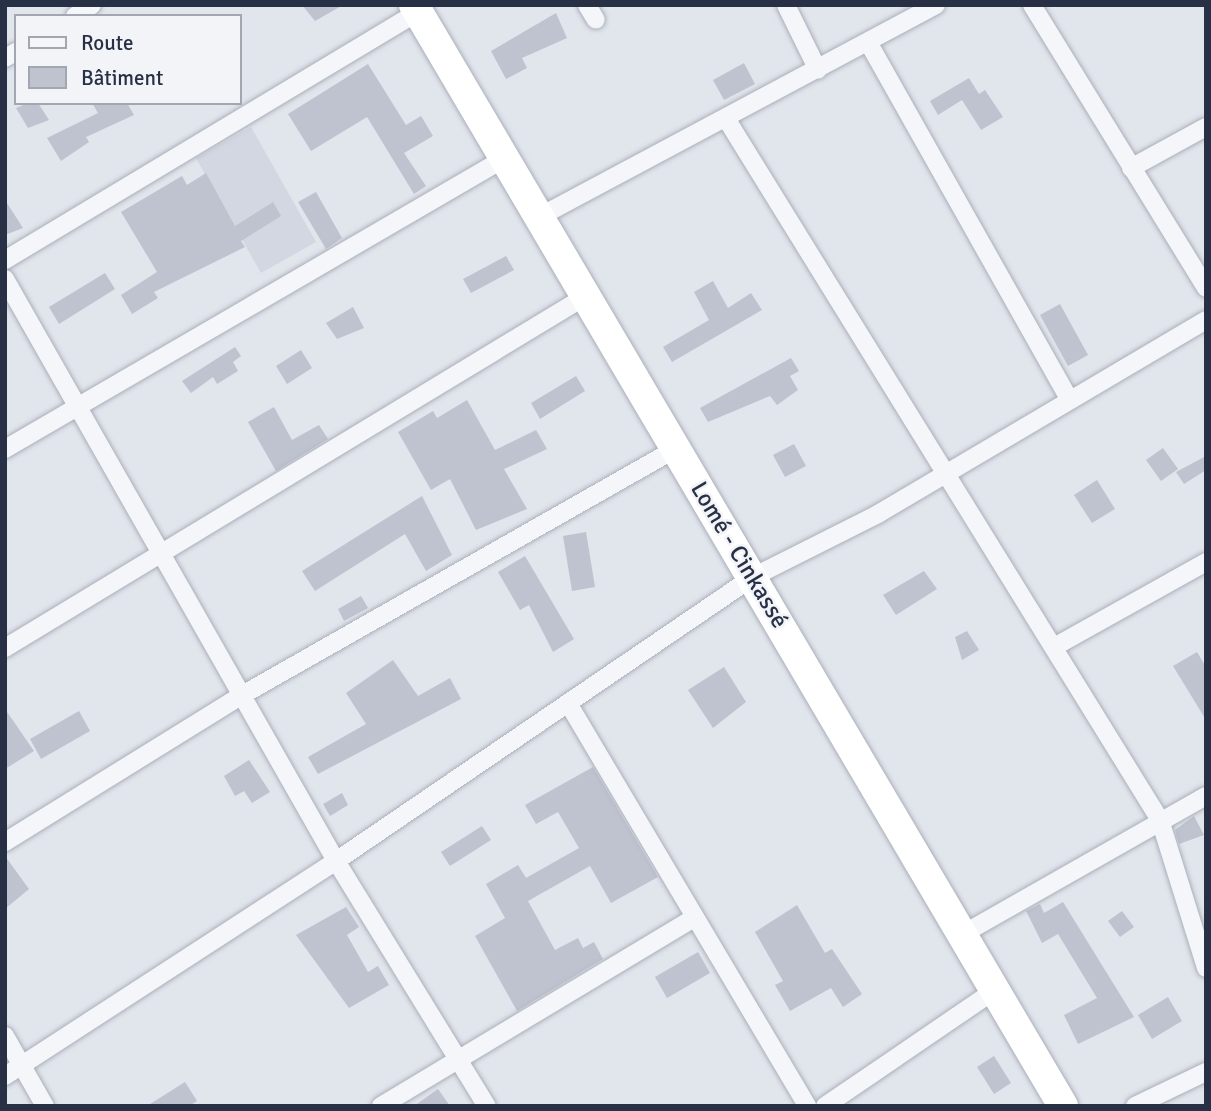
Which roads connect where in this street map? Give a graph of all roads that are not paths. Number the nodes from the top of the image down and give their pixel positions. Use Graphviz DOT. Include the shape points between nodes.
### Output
graph roads {
  1 [pos="786,5"];
  2 [pos="936,5"];
  3 [pos="1032,5"];
  4 [pos="416,9"];
  5 [pos="868,43"];
  6 [pos="818,70"];
  7 [pos="727,120"];
  8 [pos="1206,127"];
  9 [pos="505,158"];
  10 [pos="1131,168"];
  11 [pos="539,217"];
  12 [pos="5,260"];
  13 [pos="5,279"];
  14 [pos="1206,288"];
  15 [pos="586,296"];
  16 [pos="1206,320"];
  17 [pos="1068,397"];
  18 [pos="75,405"];
  19 [pos="5,449"];
  20 [pos="676,449"];
  21 [pos="942,473"];
  22 [pos="159,557"];
  23 [pos="1206,562"];
  24 [pos="753,577"];
  25 [pos="1054,647"];
  26 [pos="5,648"];
  27 [pos="244,694"];
  28 [pos="568,703"];
  29 [pos="1206,796"];
  30 [pos="1160,820"];
  31 [pos="5,842"];
  32 [pos="336,862"];
  33 [pos="695,917"];
  34 [pos="963,934"];
  35 [pos="1206,968"];
  36 [pos="996,990"];
  37 [pos="5,1036"];
  38 [pos="458,1058"];
  39 [pos="21,1065"];
  40 [pos="1206,1072"];
  41 [pos="5,1076"];
  42 [pos="45,1106"];
  43 [pos="381,1106"];
  44 [pos="487,1106"];
  45 [pos="807,1106"];
  46 [pos="825,1106"];
  47 [pos="1063,1106"];
  48 [pos="1135,1106"];
  1 -- 6 [label="street"];
  2 -- 5 [label="street"];
  3 -- 10 [label="street"];
  4 -- 9 [label="highway, Lomé - Cinkassé"];
  4 -- 12 [label="street"];
  5 -- 6 [label="street"];
  5 -- 17 [label="street"];
  6 -- 7 [label="street"];
  7 -- 11 [label="street"];
  7 -- 21 [label="street"];
  8 -- 10 [label="street"];
  9 -- 11 [label="highway, Lomé - Cinkassé"];
  9 -- 18 [label="street"];
  10 -- 14 [label="street"];
  11 -- 15 [label="highway, Lomé - Cinkassé"];
  13 -- 18 [label="street"];
  15 -- 20 [label="highway, Lomé - Cinkassé"];
  15 -- 22 [label="street"];
  16 -- 17 [label="street"];
  17 -- 21 [label="street"];
  18 -- 19 [label="street"];
  18 -- 22 [label="street"];
  20 -- 24 [label="highway, Lomé - Cinkassé"];
  20 -- 27 [label="street"];
  21 -- 24 [label="street" via="878,514"];
  21 -- 25 [label="street"];
  22 -- 26 [label="street"];
  22 -- 27 [label="street"];
  23 -- 25 [label="street"];
  24 -- 28 [label="street"];
  24 -- 34 [label="highway, Lomé - Cinkassé"];
  25 -- 30 [label="street"];
  27 -- 31 [label="street"];
  27 -- 32 [label="street"];
  28 -- 32 [label="street"];
  28 -- 33 [label="street"];
  29 -- 30 [label="street"];
  30 -- 34 [label="street"];
  30 -- 35 [label="street"];
  32 -- 38 [label="street"];
  32 -- 39 [label="street"];
  33 -- 38 [label="street"];
  33 -- 45 [label="street"];
  34 -- 36 [label="highway, Lomé - Cinkassé"];
  36 -- 46 [label="street"];
  36 -- 47 [label="highway, Lomé - Cinkassé"];
  37 -- 39 [label="street"];
  38 -- 43 [label="street"];
  38 -- 44 [label="street"];
  39 -- 41 [label="street"];
  39 -- 42 [label="street"];
  40 -- 48 [label="street"];
}
